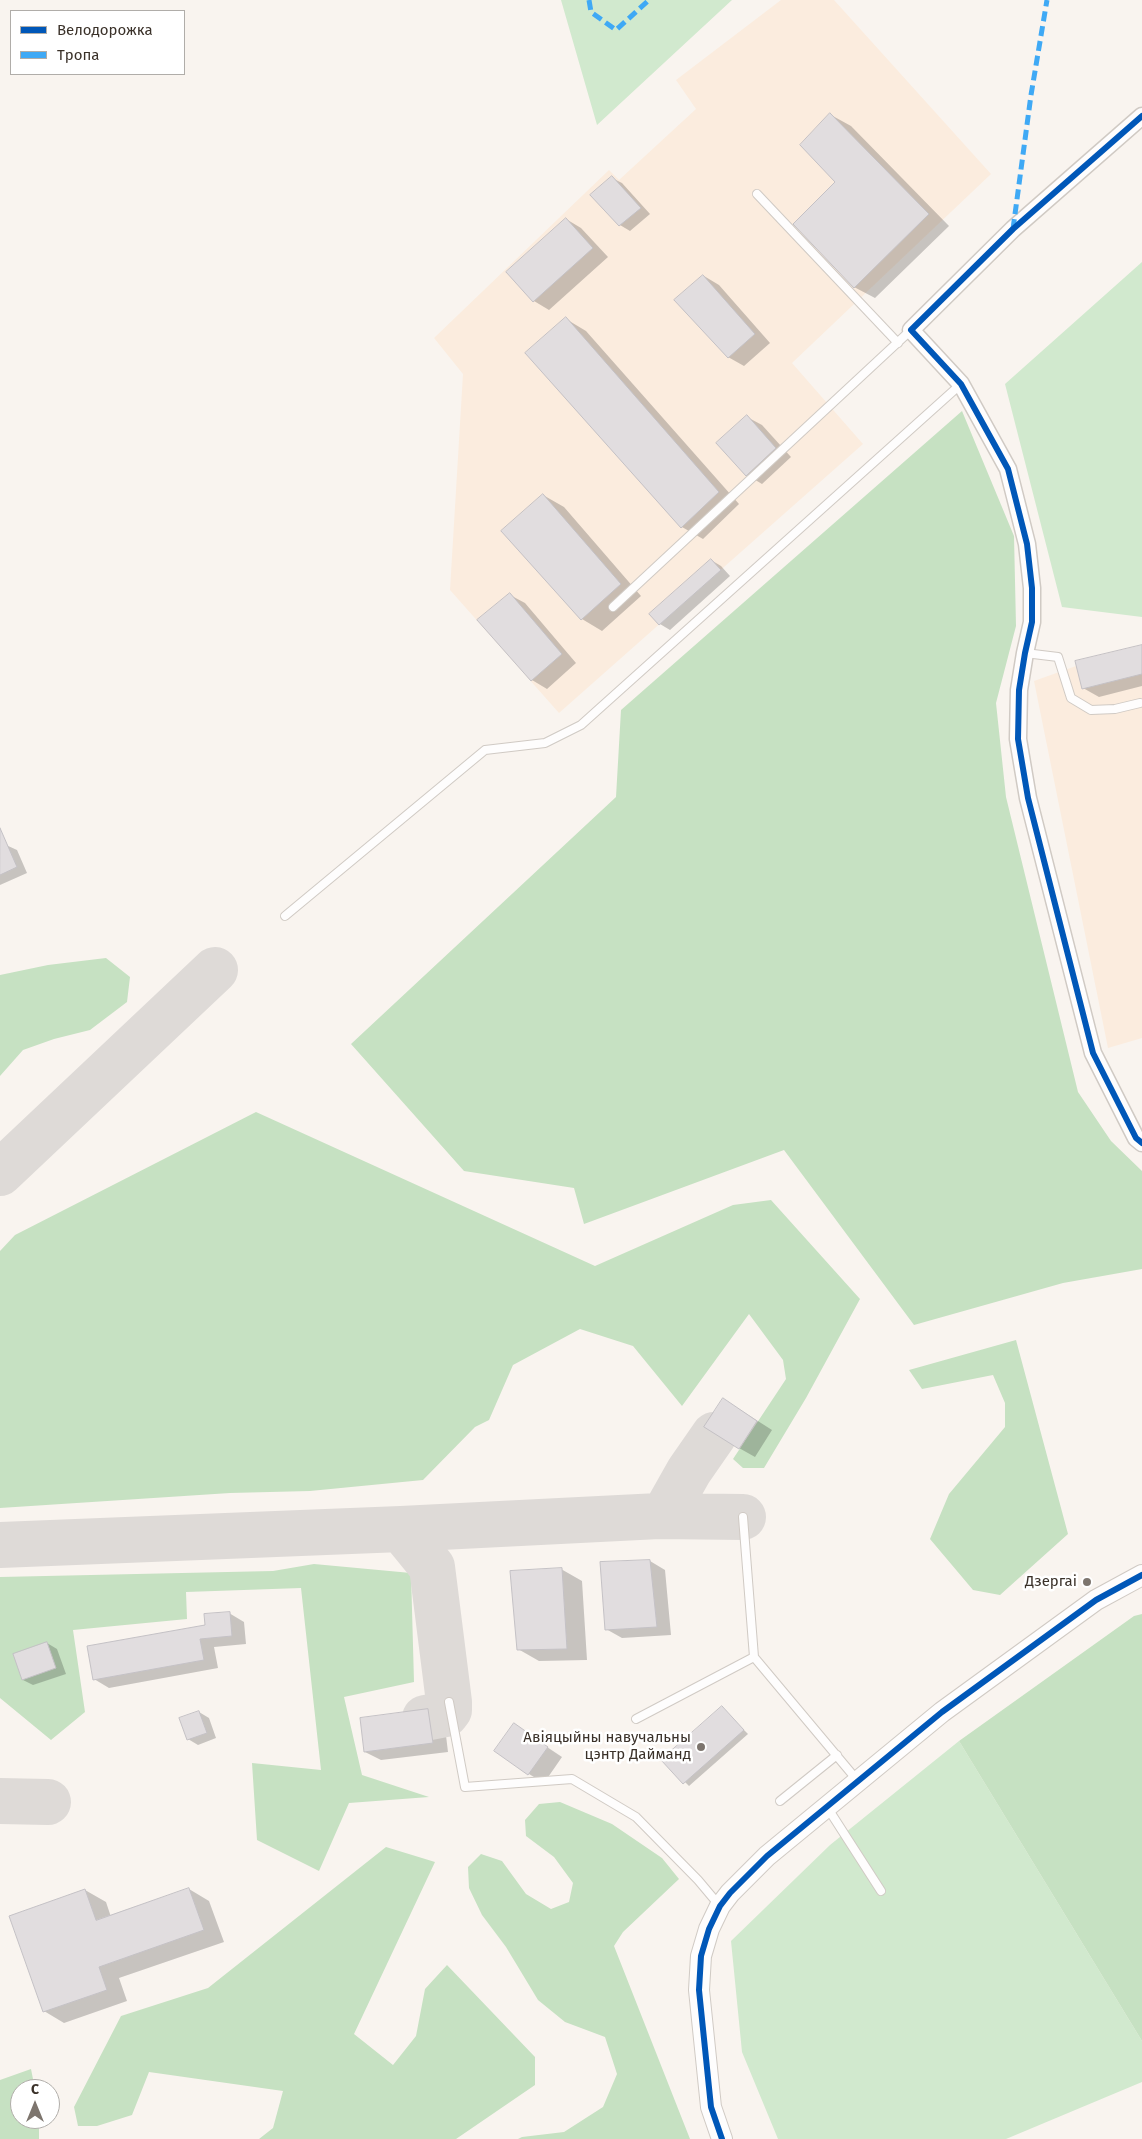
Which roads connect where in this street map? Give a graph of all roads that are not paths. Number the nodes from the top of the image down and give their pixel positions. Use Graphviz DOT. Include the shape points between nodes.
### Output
graph roads {
  1 [pos="1142,116"];
  2 [pos="757,194"];
  3 [pos="911,330"];
  4 [pos="898,343"];
  5 [pos="961,384"];
  6 [pos="613,608"];
  7 [pos="1025,653"];
  8 [pos="1140,703"];
  9 [pos="285,916"];
  10 [pos="1142,1143"];
  11 [pos="743,1517"];
  12 [pos="1142,1575"];
  13 [pos="754,1657"];
  14 [pos="449,1702"];
  15 [pos="636,1719"];
  16 [pos="837,1755"];
  17 [pos="858,1781"];
  18 [pos="780,1801"];
  19 [pos="827,1807"];
  20 [pos="881,1891"];
  21 [pos="720,1906"];
  22 [pos="722,2139"];
  1 -- 3 [label="street" via="1013,229"];
  2 -- 4 [label="lane"];
  3 -- 4 [label="lane"];
  3 -- 5 [label="street"];
  4 -- 6 [label="lane"];
  5 -- 7 [label="street" via="1008,469 1027,544 1032,622"];
  5 -- 9 [label="lane" via="581,725 545,743 485,750"];
  7 -- 8 [label="lane" via="1058,657 1071,698 1091,710"];
  7 -- 10 [label="street" via="1019,690 1018,739 1028,798 1093,1053 1136,1138"];
  11 -- 13 [label="lane"];
  12 -- 17 [label="street" via="1096,1600 942,1712"];
  13 -- 15 [label="lane"];
  13 -- 16 [label="lane"];
  14 -- 21 [label="lane" via="466,1787 572,1779 636,1817"];
  16 -- 17 [label="lane"];
  16 -- 18 [label="lane"];
  17 -- 19 [label="street"];
  19 -- 20 [label="lane"];
  19 -- 21 [label="street" via="767,1856"];
  21 -- 22 [label="street" via="701,1956 699,1990 712,2107"];
}
